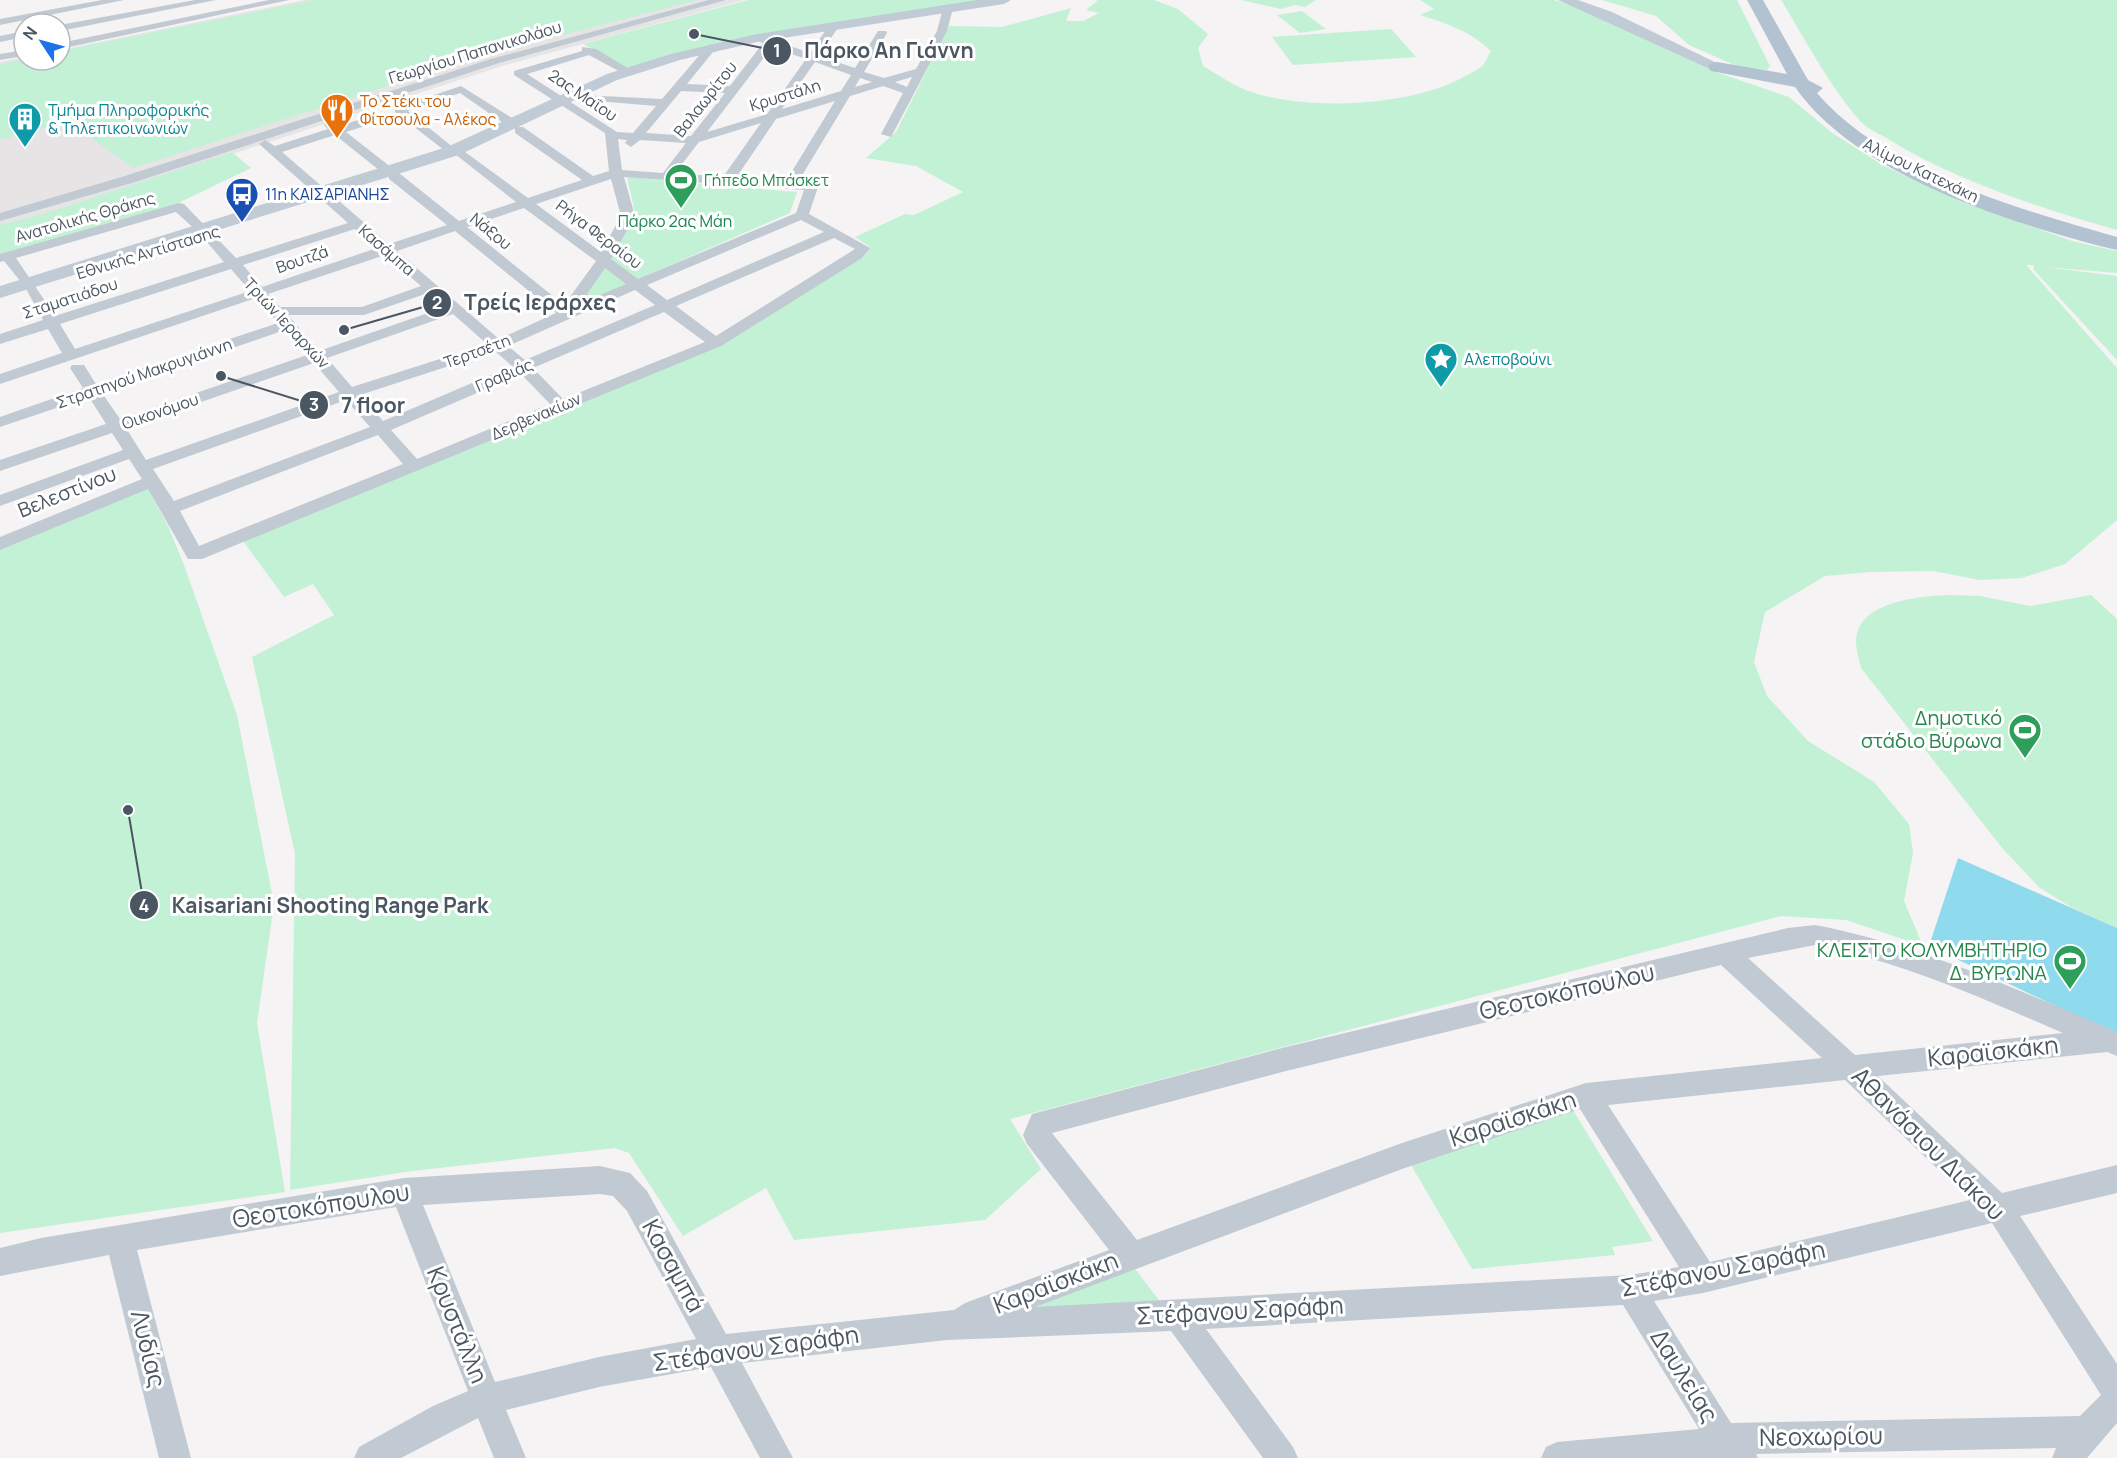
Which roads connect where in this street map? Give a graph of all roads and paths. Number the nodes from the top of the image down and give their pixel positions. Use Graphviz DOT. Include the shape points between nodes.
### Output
graph roads {
  1 [pos="60,0"];
  2 [pos="119,0"];
  3 [pos="211,0"];
  4 [pos="223,0"];
  5 [pos="284,0"];
  6 [pos="702,0"];
  7 [pos="721,0"];
  8 [pos="1004,0"];
  9 [pos="1565,0"];
  10 [pos="1755,0"];
  11 [pos="1772,0"];
  12 [pos="22,6"];
  13 [pos="75,8"];
  14 [pos="948,8"];
  15 [pos="0,12"];
  16 [pos="197,19"];
  17 [pos="98,21"];
  18 [pos="0,22"];
  19 [pos="72,26"];
  20 [pos="834,26"];
  21 [pos="887,26"];
  22 [pos="124,34"];
  23 [pos="1795,38"];
  24 [pos="764,40"];
  25 [pos="72,44"];
  26 [pos="712,47"];
  27 [pos="814,56"];
  28 [pos="1716,67"];
  29 [pos="1812,67"];
  30 [pos="920,71"];
  31 [pos="630,73"];
  32 [pos="858,73"];
  33 [pos="1797,76"];
  34 [pos="884,82"];
  35 [pos="678,87"];
  36 [pos="733,90"];
  37 [pos="911,92"];
  38 [pos="845,94"];
  39 [pos="586,97"];
  40 [pos="665,103"];
  41 [pos="1825,103"];
  42 [pos="564,104"];
  43 [pos="773,116"];
  44 [pos="377,117"];
  45 [pos="324,121"];
  46 [pos="516,127"];
  47 [pos="338,131"];
  48 [pos="887,134"];
  49 [pos="611,135"];
  50 [pos="637,137"];
  51 [pos="694,140"];
  52 [pos="457,153"];
  53 [pos="616,168"];
  54 [pos="391,174"];
  55 [pos="666,177"];
  56 [pos="590,180"];
  57 [pos="727,181"];
  58 [pos="790,185"];
  59 [pos="324,195"];
  60 [pos="526,202"];
  61 [pos="179,207"];
  62 [pos="0,209"];
  63 [pos="802,215"];
  64 [pos="0,217"];
  65 [pos="357,224"];
  66 [pos="456,226"];
  67 [pos="624,228"];
  68 [pos="205,232"];
  69 [pos="834,233"];
  70 [pos="2117,234"];
  71 [pos="592,239"];
  72 [pos="2117,244"];
  73 [pos="387,250"];
  74 [pos="3,257"];
  75 [pos="604,259"];
  76 [pos="234,264"];
  77 [pos="636,284"];
  78 [pos="29,286"];
  79 [pos="431,287"];
  80 [pos="0,292"];
  81 [pos="258,294"];
  82 [pos="0,298"];
  83 [pos="664,304"];
  84 [pos="455,309"];
  85 [pos="276,311"];
  86 [pos="566,314"];
  87 [pos="51,323"];
  88 [pos="289,324"];
  89 [pos="0,339"];
  90 [pos="716,343"];
  91 [pos="498,345"];
  92 [pos="318,356"];
  93 [pos="74,362"];
  94 [pos="523,367"];
  95 [pos="0,379"];
  96 [pos="92,390"];
  97 [pos="350,393"];
  98 [pos="560,405"];
  99 [pos="0,422"];
  100 [pos="116,426"];
  101 [pos="381,428"];
  102 [pos="132,452"];
  103 [pos="0,466"];
  104 [pos="415,467"];
  105 [pos="148,474"];
  106 [pos="0,501"];
  107 [pos="170,509"];
  108 [pos="0,544"];
  109 [pos="1726,954"];
  110 [pos="2113,1042"];
  111 [pos="1851,1068"];
  112 [pos="1586,1095"];
  113 [pos="2117,1179"];
  114 [pos="404,1192"];
  115 [pos="637,1202"];
  116 [pos="1999,1209"];
  117 [pos="120,1240"];
  118 [pos="1130,1255"];
  119 [pos="0,1262"];
  120 [pos="1703,1278"];
  121 [pos="1630,1290"];
  122 [pos="1178,1316"];
  123 [pos="947,1324"];
  124 [pos="718,1350"];
  125 [pos="2117,1392"];
  126 [pos="487,1399"];
  127 [pos="2117,1401"];
  128 [pos="2087,1432"];
  129 [pos="1733,1448"];
  130 [pos="1687,1452"];
  131 [pos="175,1458"];
  132 [pos="370,1458"];
  133 [pos="510,1458"];
  134 [pos="777,1458"];
  135 [pos="1282,1458"];
  136 [pos="1557,1458"];
  137 [pos="2068,1458"];
  1 -- 13 [label="street"];
  2 -- 13 [label="street"];
  3 -- 17 [label="street"];
  4 -- 16 [label="street"];
  5 -- 16 [label="street"];
  6 -- 62 [label="street, Γεωργίου Παπανικολάου" via="482,58 141,168"];
  7 -- 64 [label="street, Γεωργίου Παπανικολάου" via="495,61"];
  8 -- 14 [label="main road, Εθνικής Αντίστασης"];
  9 -- 28 [label="main road" via="1607,15"];
  10 -- 33 [label="main road, Αλίμου Κατεχάκη"];
  11 -- 23 [label="main road"];
  12 -- 15 [label="street"];
  13 -- 17 [label="street"];
  13 -- 18 [label="street"];
  14 -- 21 [label="main road, Εθνικής Αντίστασης"];
  14 -- 30 [label="street" via="942,31"];
  16 -- 22 [label="street"];
  17 -- 19 [label="street"];
  17 -- 22 [label="street"];
  20 -- 21 [label="main road, Εθνικής Αντίστασης"];
  20 -- 24 [label="main road, Εθνικής Αντίστασης"];
  20 -- 27 [label="street"];
  21 -- 32 [label="street"];
  22 -- 25 [label="street"];
  24 -- 26 [label="main road, Εθνικής Αντίστασης"];
  24 -- 27 [label="street"];
  24 -- 36 [label="street, Βαλαωρίτου"];
  26 -- 31 [label="main road, Εθνικής Αντίστασης"];
  26 -- 35 [label="street"];
  27 -- 32 [label="street"];
  27 -- 43 [label="street"];
  28 -- 33 [label="main road" via="1757,76"];
  28 -- 41 [label="main road"];
  29 -- 41 [label="main road, Αλίμου Κατεχάκη"];
  30 -- 34 [label="street, Κρυστάλη"];
  30 -- 37 [label="street"];
  31 -- 39 [label="main road, Εθνικής Αντίστασης"];
  31 -- 42 [label="main road, Εθνικής Αντίστασης" via="612,77"];
  31 -- 42 [label="street, 2ας Μαΐου" via="589,50 518,73"];
  32 -- 34 [label="street"];
  32 -- 38 [label="street"];
  33 -- 41 [label="main road, Αλίμου Κατεχάκη"];
  34 -- 37 [label="street"];
  34 -- 38 [label="street, Κρυστάλη"];
  35 -- 36 [label="street"];
  35 -- 40 [label="street"];
  36 -- 51 [label="street, Βαλαωρίτου"];
  37 -- 48 [label="street"];
  38 -- 43 [label="street, Κρυστάλη"];
  38 -- 58 [label="street"];
  39 -- 40 [label="street"];
  39 -- 42 [label="main road, Εθνικής Αντίστασης"];
  40 -- 50 [label="street"];
  41 -- 70 [label="main road, Αλίμου Κατεχάκη" via="1936,169 2020,203"];
  41 -- 72 [label="main road, Αλίμου Κατεχάκη" via="1861,141 1931,178 2030,217"];
  42 -- 46 [label="main road, Εθνικής Αντίστασης"];
  42 -- 49 [label="street, 2ας Μαΐου" via="611,131"];
  43 -- 51 [label="street, Κρυστάλη"];
  43 -- 57 [label="street"];
  44 -- 47 [label="street"];
  45 -- 47 [label="street, Νάξου"];
  46 -- 52 [label="main road, Εθνικής Αντίστασης"];
  46 -- 52 [label="street, Ρήγα Φεραίου" via="461,89 399,110"];
  46 -- 56 [label="street"];
  47 -- 54 [label="street, Νάξου"];
  47 -- 59 [label="street, Κασάμπα" via="269,148"];
  49 -- 50 [label="street, Κρυστάλη"];
  49 -- 53 [label="street, 2ας Μαΐου"];
  50 -- 51 [label="street, Κρυστάλη"];
  50 -- 53 [label="street"];
  51 -- 55 [label="street, Βαλαωρίτου"];
  52 -- 54 [label="main road, Εθνικής Αντίστασης"];
  52 -- 60 [label="street, Ρήγα Φεραίου"];
  53 -- 55 [label="street"];
  53 -- 56 [label="street, Βουτζά"];
  53 -- 67 [label="street, 2ας Μαΐου" via="628,216"];
  54 -- 59 [label="main road, Εθνικής Αντίστασης"];
  54 -- 66 [label="street, Νάξου"];
  55 -- 57 [label="street"];
  56 -- 60 [label="street, Βουτζά"];
  57 -- 58 [label="street"];
  58 -- 63 [label="street" via="812,187"];
  59 -- 65 [label="street, Κασάμπα"];
  59 -- 68 [label="main road, Εθνικής Αντίστασης"];
  60 -- 66 [label="street, Βουτζά"];
  60 -- 71 [label="street, Ρήγα Φεραίου"];
  61 -- 68 [label="street, Τριών Ιεραρχών"];
  61 -- 74 [label="street, Ανατολικής Θράκης"];
  63 -- 69 [label="street"];
  63 -- 77 [label="street, Τερτσέτη"];
  65 -- 73 [label="street, Κασάμπα"];
  65 -- 76 [label="street, Σταματιάδου"];
  66 -- 73 [label="street, Βουτζά"];
  66 -- 86 [label="street, Νάξου"];
  67 -- 71 [label="street"];
  67 -- 75 [label="street"];
  68 -- 76 [label="street, Τριών Ιεραρχών"];
  68 -- 78 [label="main road, Εθνικής Αντίστασης"];
  69 -- 83 [label="street, Γραβιάς"];
  69 -- 90 [label="street, Δερβενακίων" via="863,248"];
  71 -- 75 [label="street, Ρήγα Φεραίου"];
  73 -- 79 [label="street, Κασάμπα"];
  73 -- 81 [label="street, Βουτζά"];
  74 -- 78 [label="street"];
  75 -- 77 [label="street, Ρήγα Φεραίου"];
  75 -- 86 [label="street"];
  76 -- 81 [label="street, Τριών Ιεραρχών"];
  76 -- 87 [label="street, Σταματιάδου"];
  77 -- 83 [label="street, Ρήγα Φεραίου"];
  77 -- 86 [label="street, Τερτσέτη"];
  78 -- 80 [label="main road, Εθνικής Αντίστασης"];
  78 -- 82 [label="main road, Εθνικής Αντίστασης"];
  78 -- 87 [label="street"];
  79 -- 84 [label="street, Κασάμπα"];
  79 -- 85 [label="street" via="364,310"];
  81 -- 85 [label="street, Τριών Ιεραρχών"];
  81 -- 93 [label="street, Βουτζά"];
  83 -- 90 [label="street, Ρήγα Φεραίου"];
  83 -- 94 [label="street, Γραβιάς"];
  84 -- 91 [label="street, Κασάμπα"];
  84 -- 92 [label="street, Οικονόμου"];
  85 -- 88 [label="street, Τριών Ιεραρχών"];
  86 -- 91 [label="street, Τερτσέτη"];
  87 -- 89 [label="street, Σταματιάδου"];
  87 -- 93 [label="street"];
  88 -- 92 [label="street, Τριών Ιεραρχών"];
  88 -- 96 [label="street, Στρατηγού Μακρυγιάννη"];
  90 -- 98 [label="street, Δερβενακίων"];
  91 -- 94 [label="street, Κασάμπα"];
  91 -- 97 [label="street, Τερτσέτη"];
  92 -- 97 [label="street, Τριών Ιεραρχών"];
  92 -- 100 [label="street, Οικονόμου"];
  93 -- 95 [label="street, Βουτζά"];
  93 -- 96 [label="street"];
  94 -- 98 [label="street, Κασάμπα"];
  94 -- 101 [label="street, Γραβιάς"];
  96 -- 99 [label="street, Στρατηγού Μακρυγιάννη"];
  96 -- 100 [label="street"];
  97 -- 101 [label="street, Τριών Ιεραρχών"];
  97 -- 105 [label="street, Τερτσέτη"];
  98 -- 104 [label="street, Δερβενακίων"];
  100 -- 102 [label="street"];
  100 -- 103 [label="street, Οικονόμου"];
  101 -- 104 [label="street, Τριών Ιεραρχών"];
  101 -- 107 [label="street, Γραβιάς"];
  102 -- 105 [label="street"];
  102 -- 106 [label="street"];
  104 -- 107 [label="street, Δερβενακίων" via="195,555"];
  105 -- 107 [label="street"];
  105 -- 108 [label="street, Βελεστίνου"];
  109 -- 110 [label="street, Θεοτοκόπουλου" via="1788,938 1840,938 1977,984"];
  109 -- 111 [label="street, Αθανάσιου Διάκου"];
  109 -- 118 [label="street, Θεοτοκόπουλου" via="1286,1059 1042,1123 1036,1135"];
  110 -- 111 [label="street, Καραϊσκάκη"];
  111 -- 112 [label="street, Καραϊσκάκη"];
  111 -- 116 [label="street, Αθανάσιου Διάκου"];
  112 -- 118 [label="street, Καραϊσκάκη" via="1402,1156"];
  112 -- 120 [label="street"];
  113 -- 116 [label="street, Στέφανου Σαράφη"];
  114 -- 115 [label="street, Θεοτοκόπουλου" via="600,1180 620,1183"];
  114 -- 117 [label="street, Θεοτοκόπουλου"];
  114 -- 126 [label="street, Κρυστάλλη"];
  115 -- 124 [label="street, Κασαμπά"];
  116 -- 120 [label="street, Στέφανου Σαράφη"];
  116 -- 125 [label="street, Αθανάσιου Διάκου"];
  117 -- 119 [label="street, Θεοτοκόπουλου"];
  117 -- 131 [label="street, Λυδίας"];
  118 -- 123 [label="street, Καραϊσκάκη"];
  120 -- 121 [label="street, Στέφανου Σαράφη"];
  121 -- 122 [label="street, Στέφανου Σαράφη"];
  121 -- 129 [label="street, Δαυλείας"];
  122 -- 123 [label="street, Στέφανου Σαράφη"];
  122 -- 135 [label="street"];
  123 -- 124 [label="street, Στέφανου Σαράφη"];
  124 -- 126 [label="street, Στέφανου Σαράφη" via="599,1372"];
  124 -- 134 [label="street, Κασαμπά"];
  126 -- 132 [label="street, Στέφανου Σαράφη"];
  126 -- 133 [label="street, Κρυστάλλη"];
  127 -- 128 [label="street"];
  128 -- 129 [label="street, Νεοχωρίου"];
  128 -- 137 [label="street"];
  129 -- 130 [label="street, Νεοχωρίου"];
  130 -- 136 [label="street, Νεοχωρίου"];
}
